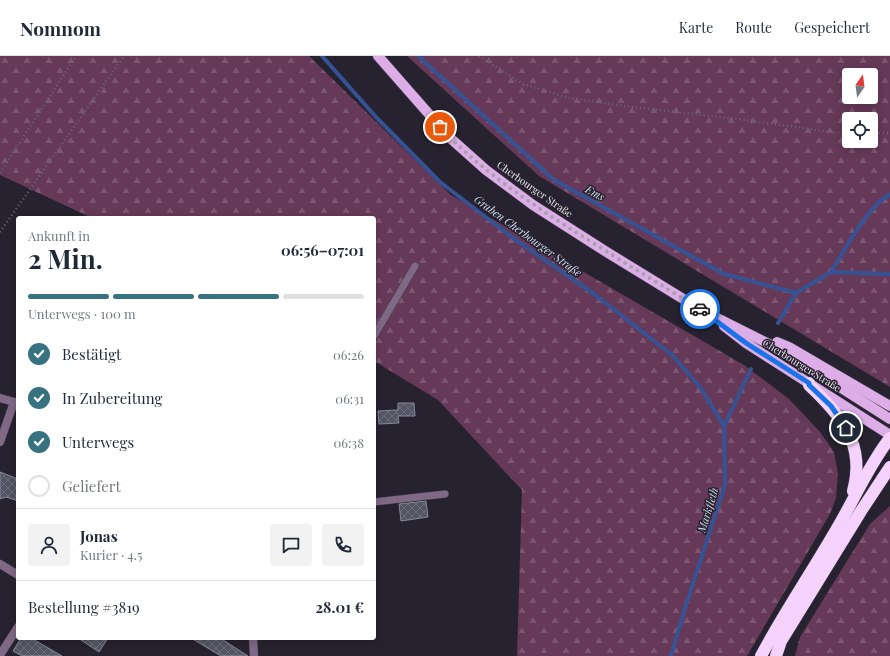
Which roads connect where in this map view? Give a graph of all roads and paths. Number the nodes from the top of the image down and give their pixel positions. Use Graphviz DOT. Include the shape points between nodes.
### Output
graph roads {
  1 [pos="76,56"];
  2 [pos="124,56"];
  3 [pos="378,56"];
  4 [pos="479,56"];
  5 [pos="842,133"];
  6 [pos="878,133"];
  7 [pos="890,133"];
  8 [pos="0,173"];
  9 [pos="0,232"];
  10 [pos="415,266"];
  11 [pos="703,311"];
  12 [pos="376,333"];
  13 [pos="809,383"];
  14 [pos="0,398"];
  15 [pos="16,402"];
  16 [pos="890,406"];
  17 [pos="890,419"];
  18 [pos="890,437"];
  19 [pos="0,442"];
  20 [pos="890,467"];
  21 [pos="890,482"];
  22 [pos="445,494"];
  23 [pos="376,502"];
  24 [pos="860,511"];
  25 [pos="839,525"];
  26 [pos="0,564"];
  27 [pos="16,574"];
  28 [pos="16,630"];
  29 [pos="253,640"];
  30 [pos="0,655"];
  31 [pos="254,656"];
  32 [pos="761,656"];
  33 [pos="776,656"];
  1 -- 8 [label="path"];
  2 -- 9 [label="path"];
  3 -- 11 [label="main road, Cherbourger Straße" via="449,137 486,170 534,205"];
  4 -- 5 [label="path" via="523,84 568,98"];
  6 -- 7 [label="path"];
  10 -- 12 [label="lane"];
  11 -- 13 [label="main road, Cherbourger Straße" via="746,343"];
  11 -- 16 [label="main road, Cherbourger Straße" via="789,347"];
  11 -- 17 [label="main road, Cherbourger Straße" via="784,352"];
  13 -- 18 [label="main road, Cherbourger Straße"];
  13 -- 25 [label="highway" via="842,421 855,452 856,480 852,497"];
  14 -- 15 [label="street"];
  15 -- 19 [label="street"];
  18 -- 25 [label="highway"];
  20 -- 24 [label="highway"];
  21 -- 24 [label="highway" via="874,494"];
  22 -- 23 [label="lane"];
  24 -- 33 [label="highway" via="781,640"];
  25 -- 32 [label="highway" via="776,626"];
  26 -- 27 [label="street"];
  28 -- 30 [label="street"];
  29 -- 31 [label="street"];
}
